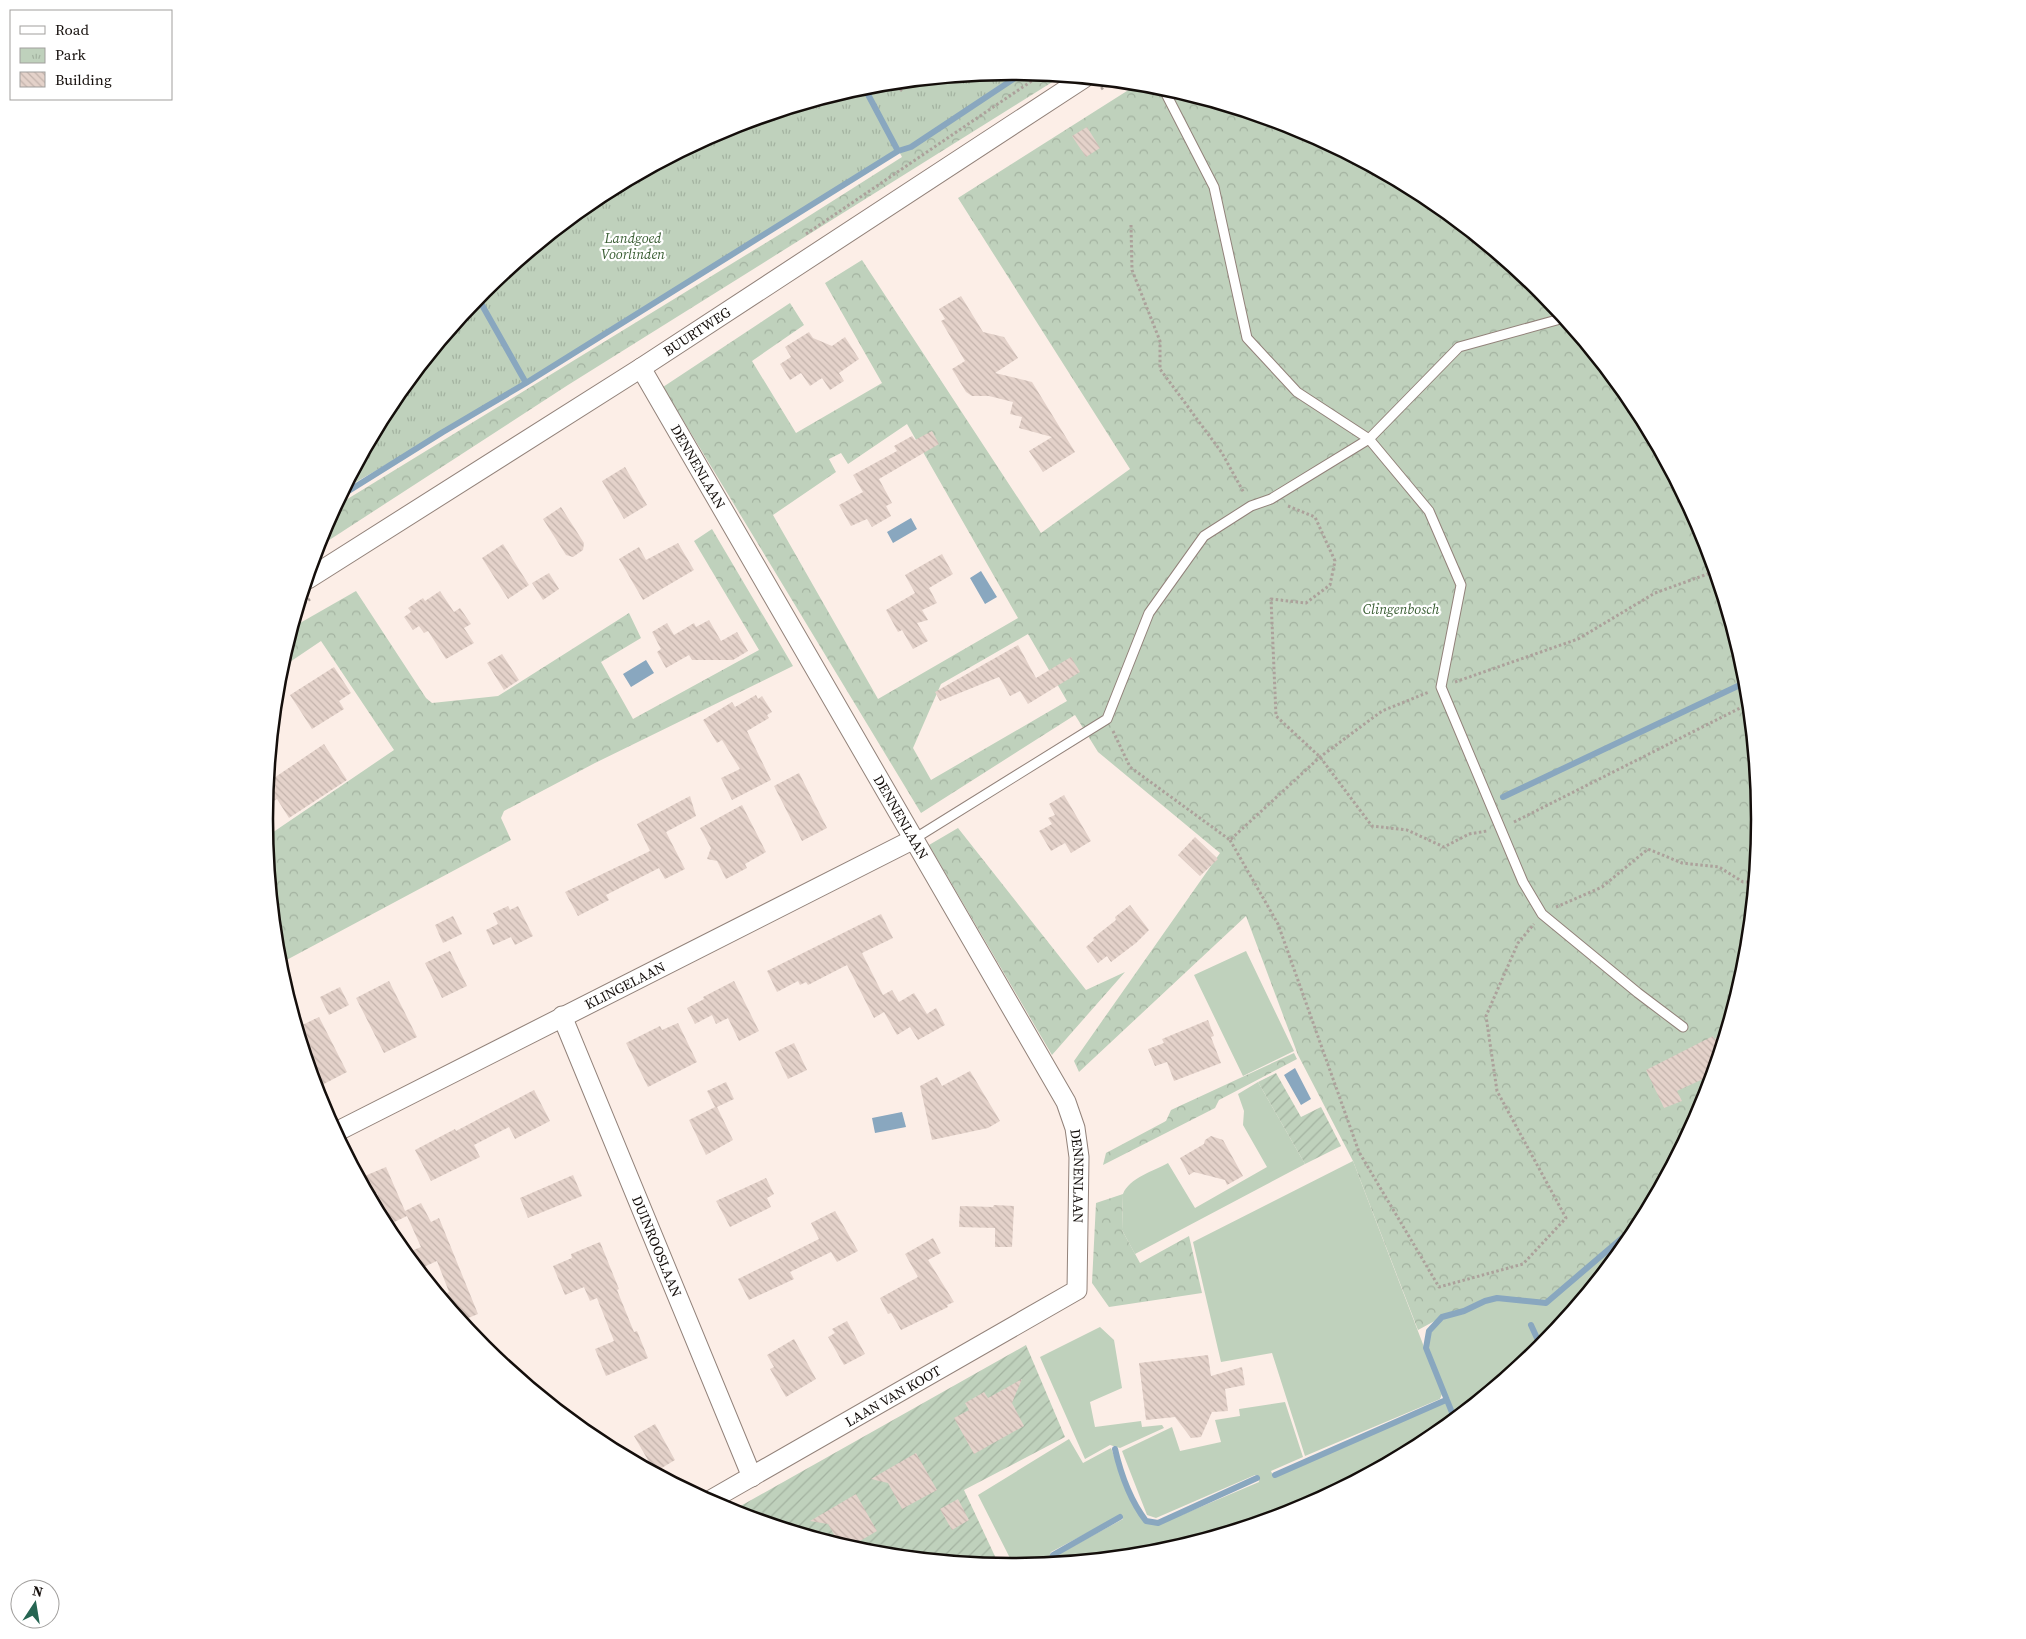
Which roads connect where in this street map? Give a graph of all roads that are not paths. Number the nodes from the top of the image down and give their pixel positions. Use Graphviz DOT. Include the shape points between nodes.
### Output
graph roads {
  1 [pos="1076,83"];
  2 [pos="1167,96"];
  3 [pos="1558,320"];
  4 [pos="641,368"];
  5 [pos="1369,439"];
  6 [pos="316,574"];
  7 [pos="914,839"];
  8 [pos="562,1016"];
  9 [pos="1683,1027"];
  10 [pos="342,1129"];
  11 [pos="1077,1290"];
  12 [pos="752,1476"];
  13 [pos="716,1497"];
  1 -- 4 [label="street, BUURTWEG"];
  2 -- 5 [label="lane" via="1214,186 1246,338 1297,392"];
  3 -- 5 [label="lane" via="1459,348"];
  4 -- 6 [label="street, BUURTWEG"];
  4 -- 7 [label="street, DENNENLAAN"];
  5 -- 7 [label="lane" via="1204,536 1149,613 1107,719"];
  5 -- 9 [label="lane" via="1428,511 1461,584 1442,687 1523,882 1542,914"];
  7 -- 8 [label="street, KLINGELAAN"];
  7 -- 11 [label="street, DENNENLAAN" via="1066,1102 1075,1128 1079,1157"];
  8 -- 10 [label="street, KLINGELAAN"];
  8 -- 12 [label="street, DUINROOSLAAN"];
  11 -- 12 [label="street, LAAN VAN KOOT"];
  12 -- 13 [label="street, LAAN VAN KOOT"];
}
